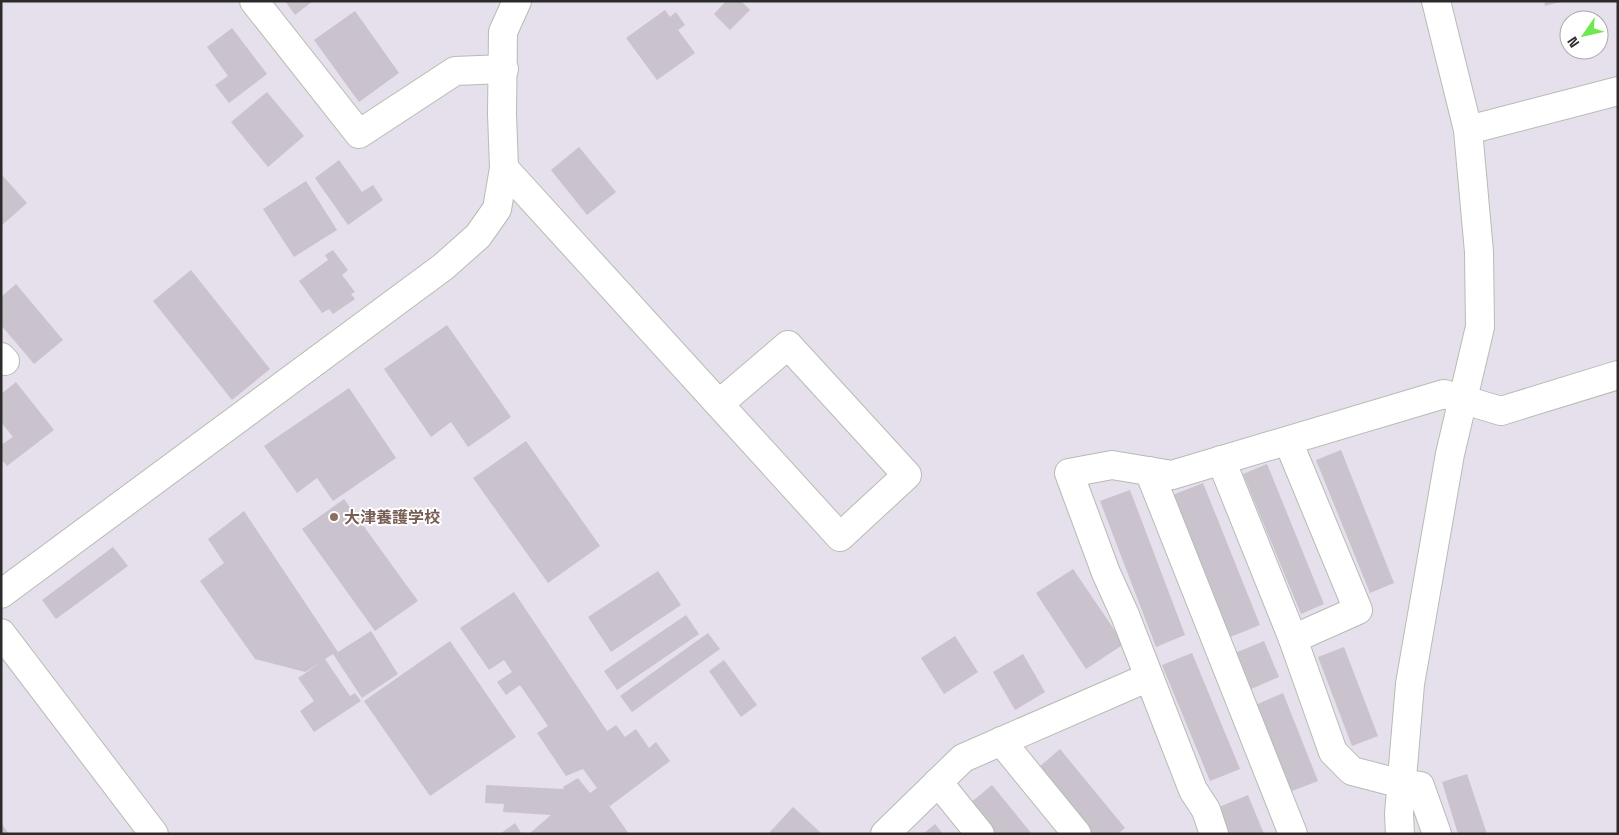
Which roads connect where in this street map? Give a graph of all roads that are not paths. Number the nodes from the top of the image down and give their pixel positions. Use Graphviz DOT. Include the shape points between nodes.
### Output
graph roads {
  1 [pos="254,1"];
  2 [pos="517,1"];
  3 [pos="1436,1"];
  4 [pos="504,69"];
  5 [pos="1618,91"];
  6 [pos="1468,130"];
  7 [pos="504,168"];
  8 [pos="1618,376"];
  9 [pos="1462,401"];
  10 [pos="719,404"];
  11 [pos="1288,441"];
  12 [pos="1220,460"];
  13 [pos="1149,472"];
  14 [pos="1,594"];
  15 [pos="1,633"];
  16 [pos="1293,639"];
  17 [pos="1149,677"];
  18 [pos="1002,741"];
  19 [pos="938,782"];
  20 [pos="1402,784"];
  21 [pos="154,834"];
  22 [pos="885,834"];
  23 [pos="980,834"];
  24 [pos="1077,834"];
  25 [pos="1214,834"];
  26 [pos="1293,834"];
  27 [pos="1400,834"];
  28 [pos="1437,834"];
  1 -- 4 [label="street" via="359,134 455,72"];
  2 -- 4 [label="street" via="504,32"];
  3 -- 6 [label="street"];
  4 -- 7 [label="street"];
  5 -- 6 [label="street"];
  6 -- 9 [label="street" via="1480,252 1480,327"];
  7 -- 10 [label="street"];
  7 -- 14 [label="street" via="497,209 478,236 443,267"];
  8 -- 9 [label="street" via="1501,411"];
  9 -- 11 [label="street" via="1444,394"];
  9 -- 20 [label="street" via="1410,684"];
  10 -- 10 [label="street" via="840,537 907,475 788,345"];
  11 -- 12 [label="street"];
  11 -- 16 [label="street" via="1358,610"];
  12 -- 13 [label="street" via="1172,475"];
  12 -- 16 [label="street"];
  13 -- 17 [label="street" via="1112,465 1069,473"];
  13 -- 26 [label="street"];
  15 -- 21 [label="street"];
  16 -- 20 [label="street" via="1332,752 1352,771"];
  17 -- 18 [label="street"];
  17 -- 25 [label="street" via="1193,790 1206,810"];
  18 -- 19 [label="street" via="963,758"];
  18 -- 24 [label="street"];
  19 -- 22 [label="street"];
  19 -- 23 [label="street"];
  20 -- 27 [label="street"];
  20 -- 28 [label="street" via="1420,786"];
}
